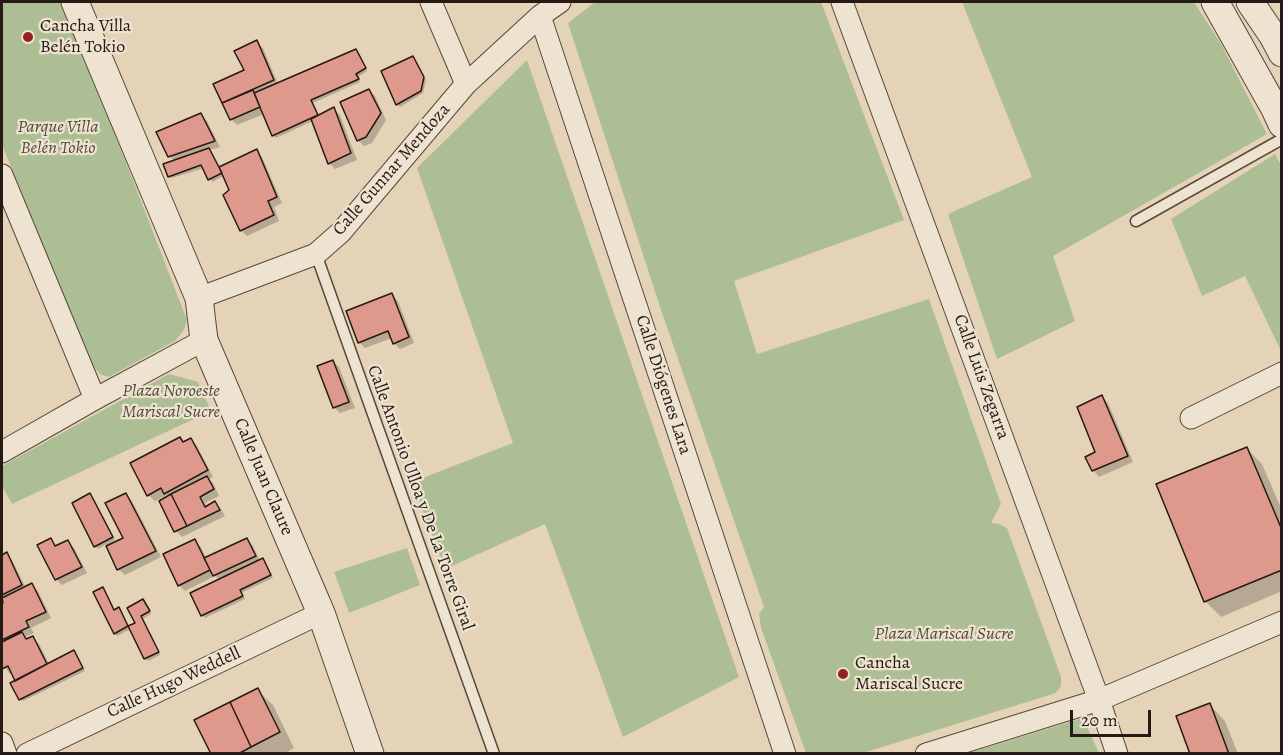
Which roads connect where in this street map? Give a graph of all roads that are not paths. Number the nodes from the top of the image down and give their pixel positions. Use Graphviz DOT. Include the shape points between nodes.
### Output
graph roads {
  1 [pos="75,2"];
  2 [pos="431,2"];
  3 [pos="560,2"];
  4 [pos="842,2"];
  5 [pos="1215,2"];
  6 [pos="1250,2"];
  7 [pos="540,16"];
  8 [pos="1278,40"];
  9 [pos="466,84"];
  10 [pos="1281,124"];
  11 [pos="1281,139"];
  12 [pos="2,175"];
  13 [pos="1136,221"];
  14 [pos="316,254"];
  15 [pos="199,298"];
  16 [pos="204,340"];
  17 [pos="1281,373"];
  18 [pos="95,399"];
  19 [pos="1191,418"];
  20 [pos="2,452"];
  21 [pos="321,613"];
  22 [pos="1281,622"];
  23 [pos="1099,700"];
  24 [pos="2,743"];
  25 [pos="6,753"];
  26 [pos="27,753"];
  27 [pos="370,753"];
  28 [pos="494,753"];
  29 [pos="785,753"];
  30 [pos="926,753"];
  31 [pos="1118,753"];
  1 -- 15 [label="street, Calle Juan Claure"];
  2 -- 9 [label="street"];
  3 -- 7 [label="street, Calle Gunnar Mendoza"];
  4 -- 23 [label="street, Calle Luis Zegarra"];
  5 -- 10 [label="street"];
  6 -- 8 [label="street"];
  7 -- 9 [label="street, Calle Gunnar Mendoza"];
  7 -- 29 [label="street, Calle Diógenes Lara"];
  9 -- 14 [label="street, Calle Gunnar Mendoza" via="341,232"];
  11 -- 13 [label="lane"];
  12 -- 18 [label="street"];
  14 -- 15 [label="street, Calle Gunnar Mendoza"];
  14 -- 28 [label="lane, Calle Antonio Ulloa y De La Torre Giral"];
  15 -- 16 [label="street, Calle Juan Claure"];
  16 -- 18 [label="street"];
  16 -- 21 [label="street, Calle Juan Claure"];
  17 -- 19 [label="street"];
  18 -- 20 [label="street"];
  21 -- 26 [label="street, Calle Hugo Weddell"];
  21 -- 27 [label="street, Calle Juan Claure"];
  22 -- 23 [label="street"];
  23 -- 30 [label="street"];
  23 -- 31 [label="street, Calle Luis Zegarra"];
  24 -- 25 [label="street"];
}
